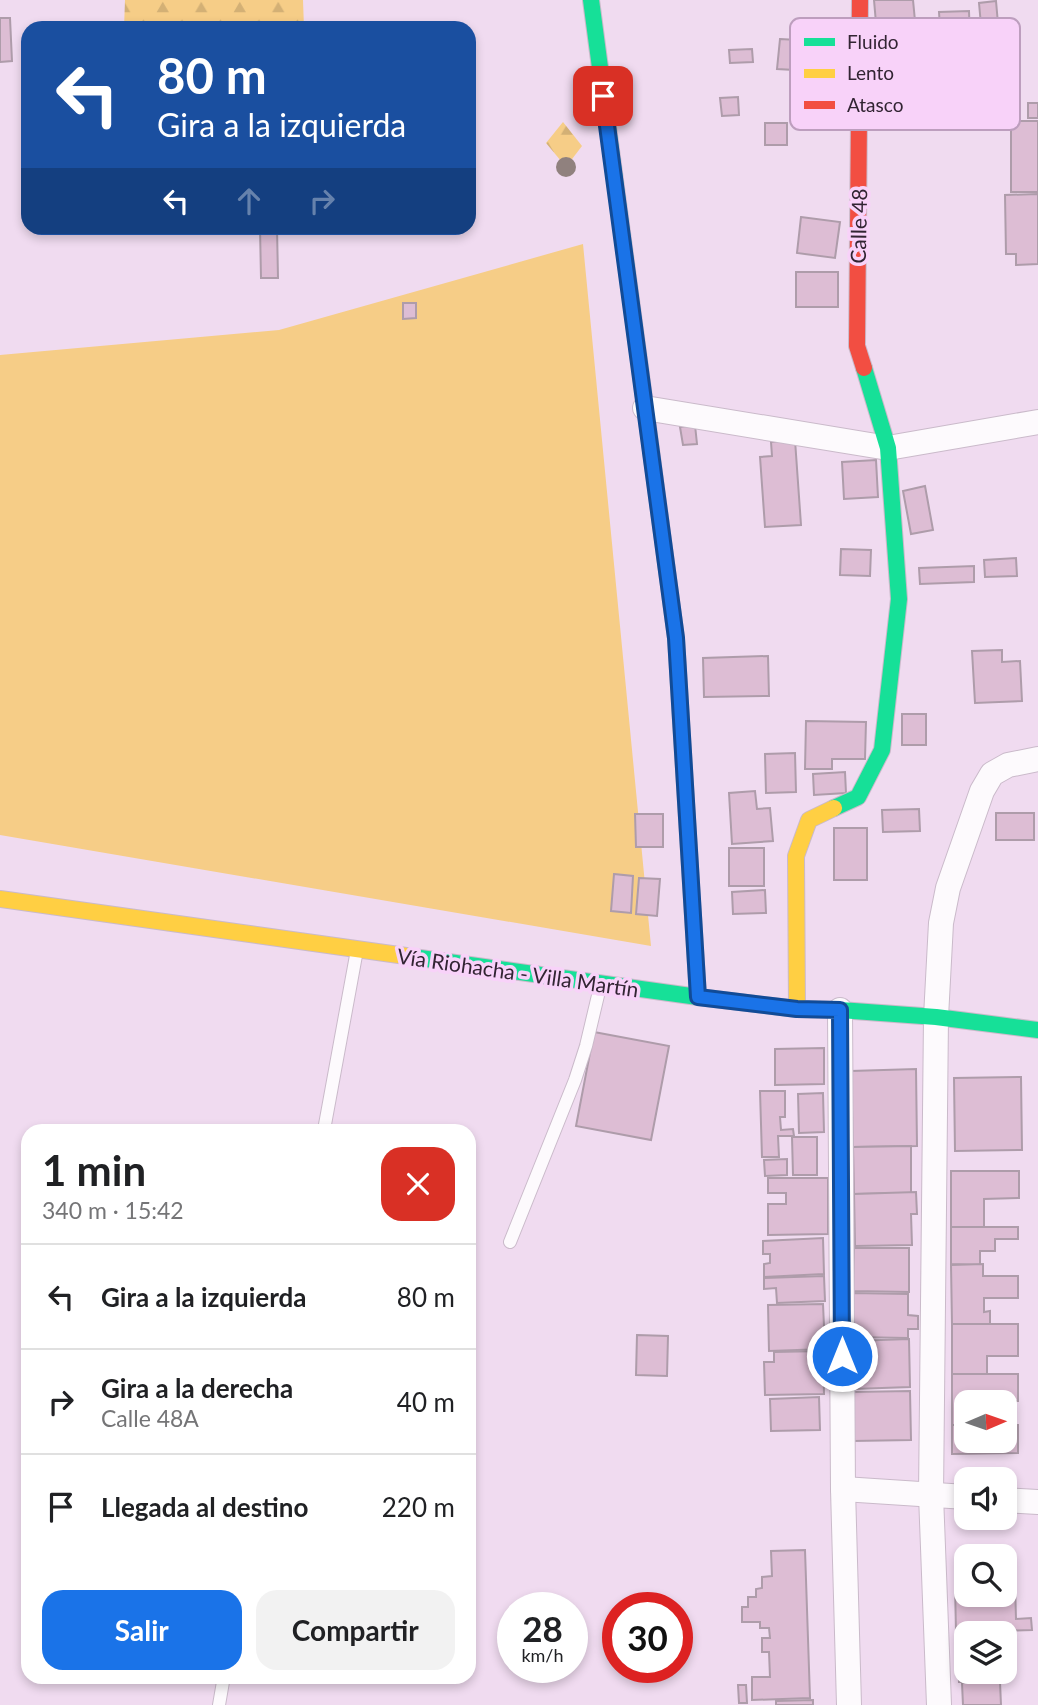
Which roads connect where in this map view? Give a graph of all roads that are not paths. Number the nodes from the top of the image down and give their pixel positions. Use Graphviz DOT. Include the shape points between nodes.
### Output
graph roads {
  1 [pos="591,0"];
  2 [pos="860,0"];
  3 [pos="860,18"];
  4 [pos="859,130"];
  5 [pos="645,408"];
  6 [pos="1038,422"];
  7 [pos="888,448"];
  8 [pos="1038,759"];
  9 [pos="0,899"];
  10 [pos="357,949"];
  11 [pos="601,983"];
  12 [pos="698,997"];
  13 [pos="797,1009"];
  14 [pos="840,1010"];
  15 [pos="936,1017"];
  16 [pos="1038,1030"];
  17 [pos="325,1124"];
  18 [pos="510,1242"];
  19 [pos="843,1489"];
  20 [pos="930,1495"];
  21 [pos="954,1496"];
  22 [pos="1017,1501"];
  23 [pos="1038,1502"];
  24 [pos="223,1684"];
  25 [pos="219,1705"];
  26 [pos="849,1705"];
  27 [pos="939,1705"];
  1 -- 5 [label="street"];
  2 -- 3 [label="street, Calle 48"];
  4 -- 7 [label="street, Calle 48" via="857,346"];
  5 -- 7 [label="street"];
  5 -- 12 [label="street" via="676,638"];
  6 -- 7 [label="street"];
  7 -- 13 [label="street, Calle 48" via="899,598 882,750 858,797 809,820 796,856"];
  8 -- 15 [label="street" via="1008,765 992,775 982,791 948,888 941,923"];
  9 -- 10 [label="street, Vía Riohacha - Villa Martín"];
  10 -- 11 [label="street, Vía Riohacha - Villa Martín"];
  10 -- 17 [label="lane"];
  11 -- 12 [label="street, Vía Riohacha - Villa Martín"];
  11 -- 18 [label="lane" via="575,1080"];
  12 -- 13 [label="street, Vía Riohacha - Villa Martín"];
  13 -- 14 [label="street, Vía Riohacha - Villa Martín"];
  14 -- 15 [label="street, Vía Riohacha - Villa Martín"];
  14 -- 19 [label="street"];
  15 -- 16 [label="street, Vía Riohacha - Villa Martín"];
  15 -- 20 [label="street"];
  19 -- 20 [label="street"];
  19 -- 26 [label="street"];
  20 -- 21 [label="street"];
  20 -- 27 [label="street"];
  22 -- 23 [label="street"];
  24 -- 25 [label="lane"];
}
